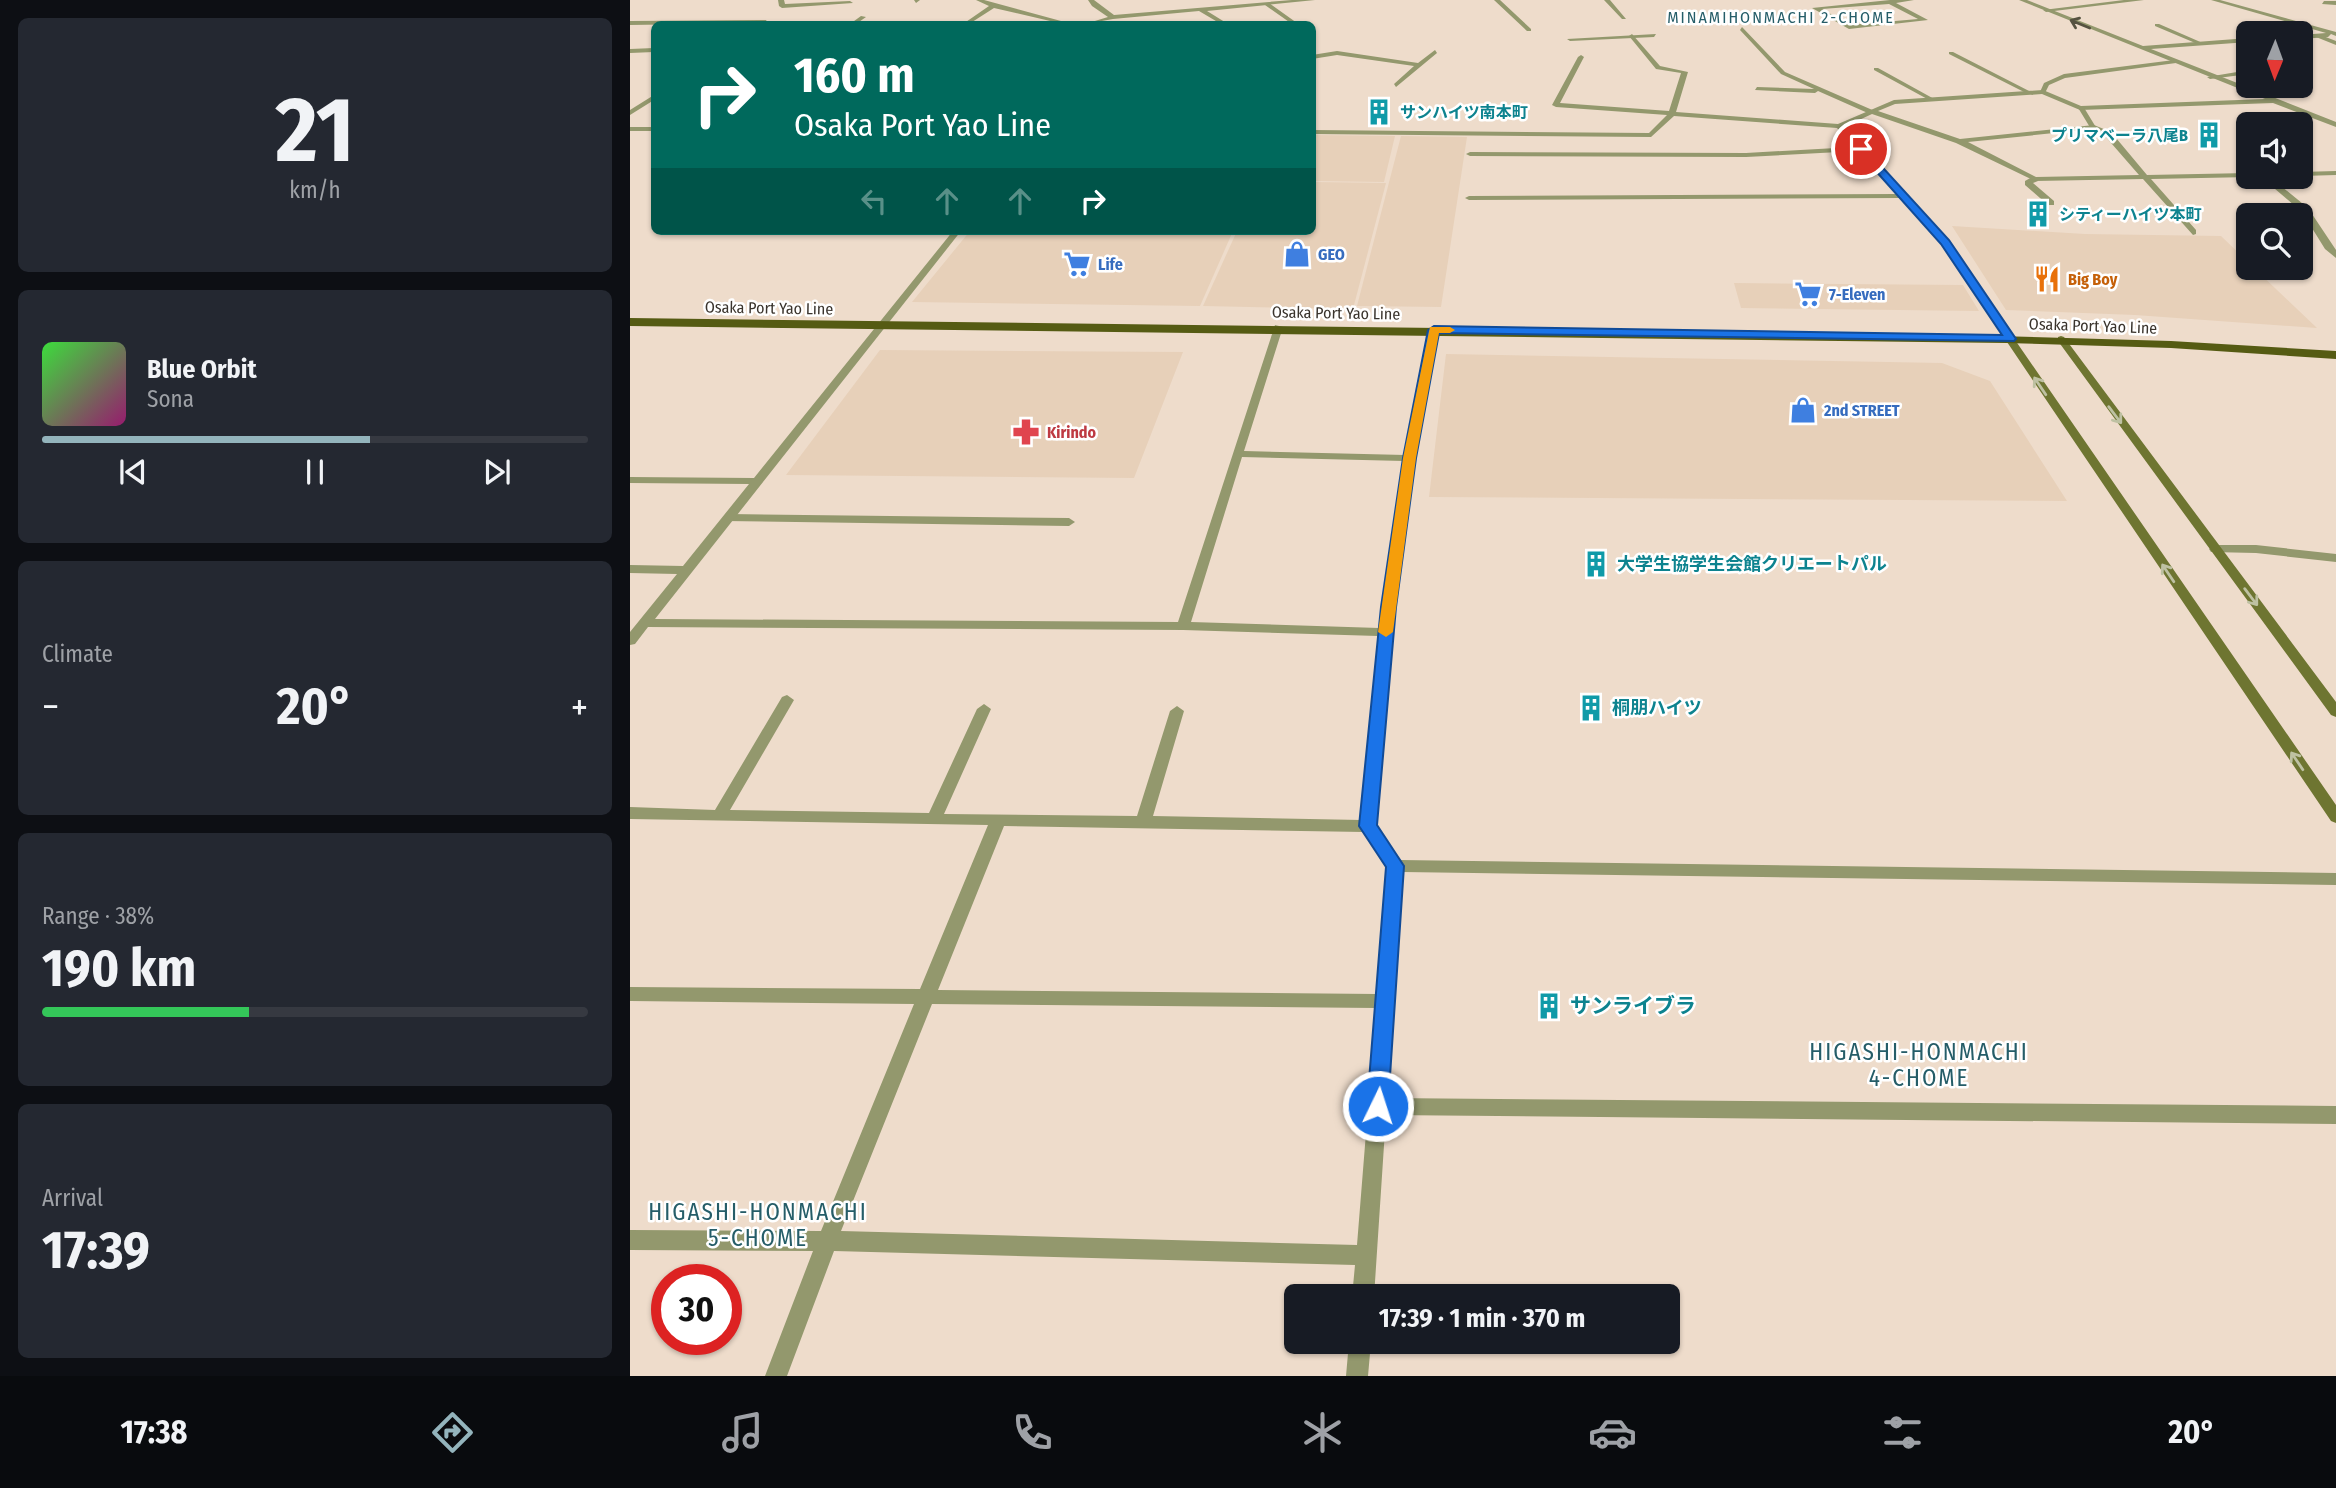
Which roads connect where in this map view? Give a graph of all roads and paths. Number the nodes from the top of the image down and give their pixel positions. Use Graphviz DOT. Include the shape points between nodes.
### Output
graph roads {
  1 [pos="979,0"];
  2 [pos="1091,0"];
  3 [pos="1312,0"];
  4 [pos="1497,0"];
  5 [pos="1607,0"];
  6 [pos="1911,0"];
  7 [pos="2022,0"];
  8 [pos="2141,0"];
  9 [pos="2214,0"];
  10 [pos="1890,2"];
  11 [pos="781,3"];
  12 [pos="850,3"];
  13 [pos="2324,3"];
  14 [pos="2336,3"];
  15 [pos="1267,4"];
  16 [pos="993,6"];
  17 [pos="1201,10"];
  18 [pos="2046,10"];
  19 [pos="638,15"];
  20 [pos="863,17"];
  21 [pos="1113,17"];
  22 [pos="1624,18"];
  23 [pos="766,21"];
  24 [pos="857,21"];
  25 [pos="971,21"];
  26 [pos="1043,21"];
  27 [pos="1099,21"];
  28 [pos="1220,21"];
  29 [pos="1291,21"];
  30 [pos="630,22"];
  31 [pos="651,22"];
  32 [pos="2157,25"];
  33 [pos="1742,29"];
  34 [pos="1529,30"];
  35 [pos="2336,34"];
  36 [pos="1632,36"];
  37 [pos="1654,36"];
  38 [pos="2314,36"];
  39 [pos="2318,36"];
  40 [pos="1570,39"];
  41 [pos="2236,41"];
  42 [pos="2336,43"];
  43 [pos="2202,44"];
  44 [pos="2138,48"];
  45 [pos="651,50"];
  46 [pos="630,51"];
  47 [pos="1435,52"];
  48 [pos="1951,53"];
  49 [pos="1316,56"];
  50 [pos="1581,57"];
  51 [pos="2174,62"];
  52 [pos="1421,65"];
  53 [pos="1876,69"];
  54 [pos="2236,74"];
  55 [pos="2210,77"];
  56 [pos="1396,85"];
  57 [pos="1757,89"];
  58 [pos="1826,92"];
  59 [pos="2043,92"];
  60 [pos="2029,93"];
  61 [pos="651,99"];
  62 [pos="1933,100"];
  63 [pos="2271,101"];
  64 [pos="2080,108"];
  65 [pos="1873,112"];
  66 [pos="2302,112"];
  67 [pos="630,113"];
  68 [pos="1672,114"];
  69 [pos="2336,114"];
  70 [pos="2313,115"];
  71 [pos="2313,116"];
  72 [pos="2336,125"];
  73 [pos="1839,126"];
  74 [pos="2094,127"];
  75 [pos="630,129"];
  76 [pos="651,129"];
  77 [pos="1316,132"];
  78 [pos="1959,141"];
  79 [pos="1861,149"];
  80 [pos="1470,154"];
  81 [pos="2336,173"];
  82 [pos="2313,174"];
  83 [pos="2236,175"];
  84 [pos="2147,177"];
  85 [pos="2035,179"];
  86 [pos="2280,189"];
  87 [pos="1904,196"];
  88 [pos="1469,198"];
  89 [pos="2051,204"];
  90 [pos="2193,232"];
  91 [pos="954,235"];
  92 [pos="2336,255"];
  93 [pos="630,322"];
  94 [pos="880,325"];
  95 [pos="1278,327"];
  96 [pos="1434,330"];
  97 [pos="2010,339"];
  98 [pos="2061,340"];
  99 [pos="2336,355"];
  100 [pos="1238,454"];
  101 [pos="1409,458"];
  102 [pos="630,481"];
  103 [pos="759,481"];
  104 [pos="729,518"];
  105 [pos="1069,522"];
  106 [pos="2215,549"];
  107 [pos="2336,558"];
  108 [pos="630,569"];
  109 [pos="688,570"];
  110 [pos="645,623"];
  111 [pos="1184,626"];
  112 [pos="1385,632"];
  113 [pos="630,641"];
  114 [pos="787,700"];
  115 [pos="984,709"];
  116 [pos="1177,710"];
  117 [pos="2336,712"];
  118 [pos="630,813"];
  119 [pos="719,816"];
  120 [pos="2336,817"];
  121 [pos="934,819"];
  122 [pos="1144,819"];
  123 [pos="998,820"];
  124 [pos="1368,826"];
  125 [pos="1395,866"];
  126 [pos="2336,879"];
  127 [pos="630,994"];
  128 [pos="927,997"];
  129 [pos="1385,1002"];
  130 [pos="1378,1106"];
  131 [pos="2336,1115"];
  132 [pos="630,1240"];
  133 [pos="827,1241"];
  134 [pos="1366,1255"];
  135 [pos="1364,1284"];
  136 [pos="1359,1354"];
  137 [pos="776,1376"];
  138 [pos="1357,1376"];
  1 -- 16 [label="street"];
  2 -- 21 [label="street"];
  3 -- 15 [label="street"];
  4 -- 34 [label="street"];
  5 -- 22 [label="street"];
  6 -- 10 [label="street"];
  7 -- 18 [label="street"];
  8 -- 18 [label="street"];
  9 -- 35 [label="street"];
  10 -- 10 [label="street" via="1853,5 1815,8 1849,27 1924,20"];
  11 -- 12 [label="street"];
  11 -- 23 [label="street"];
  13 -- 14 [label="street"];
  15 -- 17 [label="street"];
  15 -- 29 [label="street"];
  16 -- 25 [label="street"];
  16 -- 26 [label="street"];
  17 -- 21 [label="street"];
  17 -- 28 [label="street"];
  44 -- 18 [label="street, one-way"];
  19 -- 30 [label="street"];
  20 -- 24 [label="street"];
  21 -- 27 [label="street"];
  30 -- 31 [label="street"];
  32 -- 43 [label="street"];
  33 -- 58 [label="street" via="1783,73"];
  35 -- 39 [label="street"];
  36 -- 37 [label="street"];
  36 -- 40 [label="street"];
  36 -- 68 [label="street" via="1658,68 1685,72"];
  38 -- 39 [label="street"];
  39 -- 42 [label="street"];
  41 -- 43 [label="street"];
  43 -- 44 [label="street"];
  44 -- 51 [label="street"];
  45 -- 46 [label="street"];
  47 -- 52 [label="street"];
  48 -- 60 [label="street"];
  49 -- 52 [label="street" via="1337,53"];
  50 -- 68 [label="street" via="1556,105"];
  51 -- 55 [label="street"];
  51 -- 59 [label="street" via="2064,76 2046,84"];
  52 -- 56 [label="street"];
  53 -- 62 [label="street"];
  54 -- 55 [label="street"];
  55 -- 63 [label="street"];
  57 -- 58 [label="street"];
  58 -- 65 [label="street"];
  59 -- 60 [label="street"];
  59 -- 64 [label="street"];
  60 -- 62 [label="street"];
  61 -- 67 [label="street"];
  62 -- 65 [label="street" via="1894,102"];
  63 -- 64 [label="street"];
  63 -- 66 [label="street"];
  64 -- 74 [label="street"];
  65 -- 73 [label="street"];
  65 -- 78 [label="street"];
  68 -- 73 [label="street"];
  68 -- 77 [label="street" via="1651,135"];
  69 -- 70 [label="street"];
  71 -- 72 [label="street"];
  73 -- 79 [label="street"];
  74 -- 78 [label="street"];
  74 -- 84 [label="street" via="2108,134"];
  75 -- 76 [label="street"];
  78 -- 85 [label="street"];
  79 -- 80 [label="street" via="1746,155"];
  79 -- 87 [label="street"];
  81 -- 82 [label="street"];
  83 -- 84 [label="street"];
  84 -- 85 [label="street"];
  84 -- 90 [label="street"];
  85 -- 89 [label="street" via="2028,183"];
  86 -- 92 [label="street" via="2305,210"];
  87 -- 88 [label="street"];
  87 -- 97 [label="street" via="1945,242"];
  91 -- 94 [label="street"];
  93 -- 94 [label="main road, Osaka Port Yao Line"];
  94 -- 95 [label="main road, Osaka Port Yao Line"];
  94 -- 103 [label="street"];
  95 -- 96 [label="main road, Osaka Port Yao Line"];
  95 -- 100 [label="street"];
  96 -- 97 [label="main road, Osaka Port Yao Line"];
  96 -- 101 [label="street"];
  97 -- 98 [label="main road, Osaka Port Yao Line"];
  120 -- 97 [label="street, one-way"];
  98 -- 99 [label="main road, Osaka Port Yao Line"];
  98 -- 106 [label="street, one-way"];
  100 -- 101 [label="street"];
  100 -- 111 [label="street"];
  101 -- 112 [label="street"];
  102 -- 103 [label="street"];
  103 -- 104 [label="street"];
  104 -- 105 [label="street"];
  104 -- 109 [label="street"];
  106 -- 107 [label="street"];
  106 -- 117 [label="street, one-way"];
  108 -- 109 [label="street"];
  109 -- 110 [label="street"];
  110 -- 111 [label="street"];
  110 -- 113 [label="street"];
  111 -- 112 [label="street"];
  112 -- 124 [label="street"];
  114 -- 119 [label="street"];
  115 -- 121 [label="street"];
  116 -- 122 [label="street"];
  118 -- 119 [label="street"];
  119 -- 121 [label="street"];
  121 -- 123 [label="street"];
  122 -- 123 [label="street"];
  122 -- 124 [label="street"];
  123 -- 128 [label="street"];
  124 -- 125 [label="street"];
  125 -- 126 [label="street"];
  125 -- 129 [label="street"];
  127 -- 128 [label="street"];
  128 -- 129 [label="street"];
  128 -- 133 [label="street"];
  129 -- 130 [label="street"];
  130 -- 131 [label="street"];
  130 -- 134 [label="street"];
  132 -- 133 [label="street"];
  133 -- 134 [label="street"];
  133 -- 137 [label="street"];
  134 -- 135 [label="street"];
  136 -- 138 [label="street"];
}
